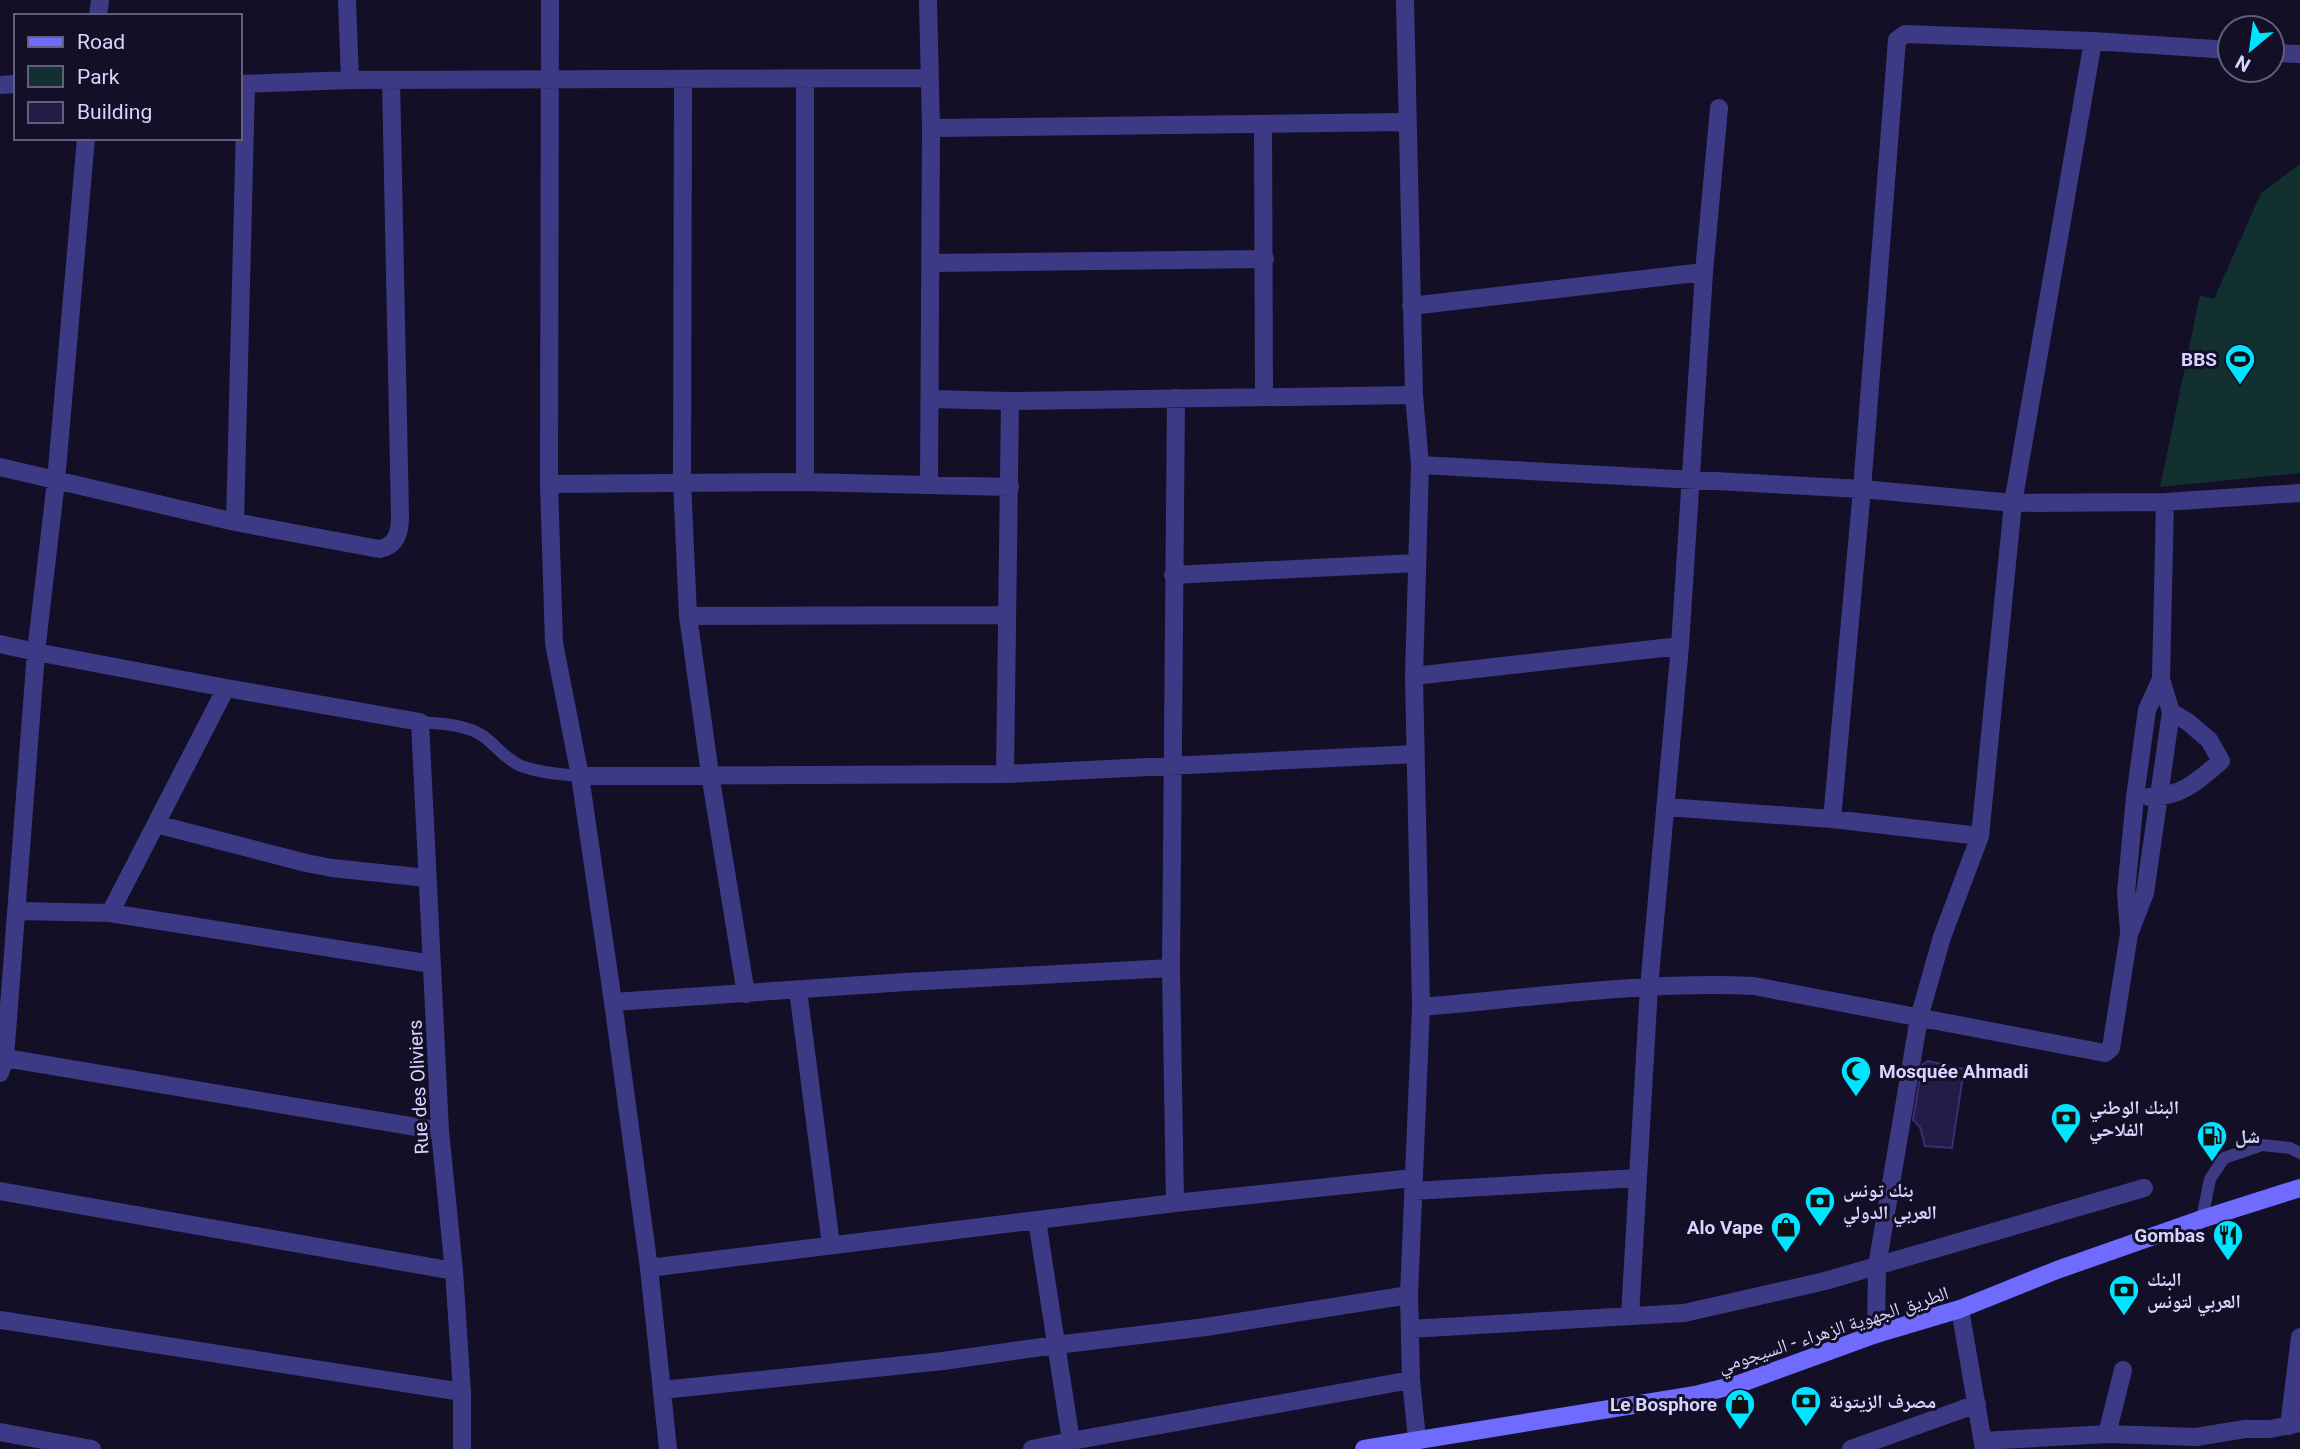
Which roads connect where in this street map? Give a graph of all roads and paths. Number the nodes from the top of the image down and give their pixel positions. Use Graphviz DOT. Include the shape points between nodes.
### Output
graph roads {
  1 [pos="347,0"];
  2 [pos="550,0"];
  3 [pos="928,0"];
  4 [pos="1405,0"];
  5 [pos="2092,41"];
  6 [pos="2216,49"];
  7 [pos="929,78"];
  8 [pos="550,79"];
  9 [pos="806,79"];
  10 [pos="349,80"];
  11 [pos="391,80"];
  12 [pos="683,80"];
  13 [pos="243,84"];
  14 [pos="1719,108"];
  15 [pos="1406,122"];
  16 [pos="1263,125"];
  17 [pos="931,128"];
  18 [pos="242,139"];
  19 [pos="86,140"];
  20 [pos="242,140"];
  21 [pos="1265,259"];
  22 [pos="931,263"];
  23 [pos="1704,272"];
  24 [pos="1411,306"];
  25 [pos="1414,395"];
  26 [pos="1265,397"];
  27 [pos="1176,398"];
  28 [pos="930,399"];
  29 [pos="1010,401"];
  30 [pos="1420,465"];
  31 [pos="0,467"];
  32 [pos="1692,480"];
  33 [pos="55,481"];
  34 [pos="682,482"];
  35 [pos="805,482"];
  36 [pos="550,484"];
  37 [pos="929,484"];
  38 [pos="1010,487"];
  39 [pos="1861,489"];
  40 [pos="2300,493"];
  41 [pos="2165,502"];
  42 [pos="2013,503"];
  43 [pos="235,523"];
  44 [pos="1416,563"];
  45 [pos="1173,575"];
  46 [pos="1007,615"];
  47 [pos="688,616"];
  48 [pos="0,644"];
  49 [pos="1680,646"];
  50 [pos="36,652"];
  51 [pos="1414,676"];
  52 [pos="2161,679"];
  53 [pos="226,688"];
  54 [pos="2171,712"];
  55 [pos="420,722"];
  56 [pos="1415,754"];
  57 [pos="1173,766"];
  58 [pos="710,774"];
  59 [pos="1005,774"];
  60 [pos="580,776"];
  61 [pos="2135,797"];
  62 [pos="2160,797"];
  63 [pos="1666,807"];
  64 [pos="1832,819"];
  65 [pos="156,824"];
  66 [pos="1980,836"];
  67 [pos="428,878"];
  68 [pos="18,911"];
  69 [pos="110,913"];
  70 [pos="2129,934"];
  71 [pos="432,964"];
  72 [pos="1171,968"];
  73 [pos="1649,987"];
  74 [pos="798,990"];
  75 [pos="746,993"];
  76 [pos="613,1002"];
  77 [pos="1421,1007"];
  78 [pos="1919,1018"];
  79 [pos="3,1065"];
  80 [pos="440,1131"];
  81 [pos="2300,1153"];
  82 [pos="1638,1178"];
  83 [pos="1413,1184"];
  84 [pos="2144,1188"];
  85 [pos="2300,1188"];
  86 [pos="0,1191"];
  87 [pos="1175,1203"];
  88 [pos="2202,1219"];
  89 [pos="1037,1220"];
  90 [pos="831,1245"];
  91 [pos="1877,1266"];
  92 [pos="649,1268"];
  93 [pos="454,1272"];
  94 [pos="1409,1295"];
  95 [pos="1960,1309"];
  96 [pos="1630,1317"];
  97 [pos="0,1320"];
  98 [pos="1410,1329"];
  99 [pos="1876,1334"];
  100 [pos="2300,1337"];
  101 [pos="1056,1345"];
  102 [pos="2123,1370"];
  103 [pos="1411,1380"];
  104 [pos="662,1390"];
  105 [pos="462,1392"];
  106 [pos="1976,1404"];
  107 [pos="2294,1424"];
  108 [pos="0,1432"];
  109 [pos="2107,1434"];
  110 [pos="1417,1439"];
  111 [pos="1071,1441"];
  112 [pos="1984,1445"];
  113 [pos="92,1449"];
  114 [pos="462,1449"];
  115 [pos="668,1449"];
  116 [pos="1032,1449"];
  117 [pos="1364,1449"];
  118 [pos="1852,1449"];
  1 -- 10 [label="street"];
  2 -- 8 [label="street"];
  3 -- 7 [label="street"];
  4 -- 15 [label="street"];
  5 -- 6 [label="street"];
  5 -- 39 [label="street" via="1905,34 1897,40"];
  5 -- 42 [label="street"];
  7 -- 9 [label="street"];
  7 -- 17 [label="street"];
  8 -- 11 [label="street"];
  8 -- 12 [label="street"];
  8 -- 36 [label="street"];
  9 -- 12 [label="street"];
  9 -- 35 [label="street"];
  10 -- 11 [label="street"];
  10 -- 13 [label="street"];
  11 -- 43 [label="street" via="397,538 389,548 379,550"];
  12 -- 34 [label="street"];
  13 -- 18 [label="street"];
  14 -- 23 [label="street"];
  15 -- 16 [label="street"];
  15 -- 24 [label="street"];
  16 -- 17 [label="street"];
  16 -- 21 [label="street"];
  17 -- 22 [label="street"];
  19 -- 33 [label="street"];
  20 -- 43 [label="street"];
  21 -- 22 [label="street"];
  21 -- 26 [label="street"];
  22 -- 28 [label="street"];
  23 -- 24 [label="street"];
  23 -- 32 [label="street"];
  24 -- 25 [label="street"];
  25 -- 26 [label="street"];
  25 -- 30 [label="street"];
  26 -- 27 [label="street"];
  27 -- 29 [label="street"];
  27 -- 45 [label="street"];
  28 -- 29 [label="street"];
  28 -- 37 [label="street"];
  29 -- 38 [label="street"];
  30 -- 32 [label="street"];
  30 -- 44 [label="street"];
  31 -- 33 [label="street"];
  32 -- 39 [label="street"];
  32 -- 49 [label="street"];
  33 -- 43 [label="street"];
  33 -- 50 [label="street"];
  34 -- 35 [label="street"];
  34 -- 36 [label="street"];
  34 -- 47 [label="street"];
  35 -- 37 [label="street"];
  36 -- 60 [label="street" via="554,643"];
  37 -- 38 [label="street"];
  38 -- 46 [label="street"];
  39 -- 42 [label="street"];
  39 -- 64 [label="street"];
  40 -- 41 [label="street"];
  41 -- 42 [label="street"];
  41 -- 52 [label="street"];
  42 -- 66 [label="street"];
  44 -- 45 [label="street"];
  44 -- 51 [label="street"];
  45 -- 57 [label="street"];
  46 -- 47 [label="street"];
  46 -- 59 [label="street"];
  47 -- 58 [label="street"];
  48 -- 50 [label="street"];
  49 -- 51 [label="street"];
  49 -- 63 [label="street"];
  50 -- 53 [label="street"];
  50 -- 68 [label="street"];
  51 -- 56 [label="street"];
  52 -- 54 [label="street"];
  52 -- 61 [label="street" via="2147,710"];
  53 -- 55 [label="street"];
  53 -- 65 [label="street"];
  54 -- 62 [label="street"];
  54 -- 62 [label="street" via="2209,740 2221,761 2195,783"];
  55 -- 60 [label="lane" via="470,730 519,765"];
  55 -- 67 [label="street, Rue des Oliviers"];
  56 -- 57 [label="street"];
  56 -- 77 [label="street"];
  57 -- 59 [label="street"];
  57 -- 72 [label="street"];
  58 -- 59 [label="street"];
  58 -- 60 [label="street"];
  58 -- 75 [label="street"];
  60 -- 76 [label="street"];
  61 -- 62 [label="street"];
  61 -- 70 [label="street" via="2126,892"];
  62 -- 70 [label="street" via="2145,894"];
  63 -- 64 [label="street"];
  63 -- 73 [label="street"];
  64 -- 66 [label="street"];
  65 -- 67 [label="street" via="319,865"];
  65 -- 69 [label="street"];
  66 -- 78 [label="street" via="1942,937"];
  67 -- 71 [label="street, Rue des Oliviers"];
  68 -- 69 [label="street"];
  68 -- 79 [label="street"];
  69 -- 71 [label="street"];
  70 -- 78 [label="street" via="2111,1048 2105,1054"];
  71 -- 80 [label="street, Rue des Oliviers"];
  72 -- 74 [label="street"];
  72 -- 87 [label="street"];
  73 -- 77 [label="street"];
  73 -- 78 [label="street" via="1754,986"];
  73 -- 82 [label="street"];
  74 -- 75 [label="street"];
  74 -- 90 [label="street"];
  75 -- 76 [label="street"];
  76 -- 92 [label="street"];
  77 -- 83 [label="street"];
  78 -- 91 [label="street"];
  79 -- 80 [label="street"];
  80 -- 93 [label="street, Rue des Oliviers"];
  81 -- 88 [label="lane" via="2290,1147 2262,1145 2224,1158 2210,1179"];
  82 -- 83 [label="street"];
  82 -- 96 [label="street"];
  83 -- 87 [label="street"];
  83 -- 94 [label="street"];
  84 -- 91 [label="street"];
  85 -- 88 [label="main road, الطريق الجهوية الزهراء - السيجومي"];
  86 -- 93 [label="street"];
  87 -- 89 [label="street"];
  88 -- 95 [label="main road, الطريق الجهوية الزهراء - السيجومي"];
  89 -- 90 [label="street"];
  89 -- 101 [label="street"];
  90 -- 92 [label="street"];
  91 -- 96 [label="street" via="1727,1305"];
  91 -- 99 [label="street"];
  92 -- 104 [label="street"];
  93 -- 105 [label="street, Rue des Oliviers"];
  94 -- 98 [label="street"];
  94 -- 101 [label="street"];
  95 -- 99 [label="main road, الطريق الجهوية الزهراء - السيجومي"];
  95 -- 106 [label="street"];
  96 -- 98 [label="street"];
  97 -- 105 [label="street"];
  98 -- 103 [label="street"];
  99 -- 110 [label="main road, الطريق الجهوية الزهراء - السيجومي" via="1695,1395"];
  100 -- 107 [label="street"];
  101 -- 104 [label="street"];
  101 -- 111 [label="street"];
  102 -- 109 [label="street"];
  103 -- 110 [label="street"];
  103 -- 111 [label="street"];
  104 -- 115 [label="street"];
  105 -- 114 [label="street, Rue des Oliviers"];
  106 -- 112 [label="street"];
  106 -- 118 [label="street"];
  107 -- 109 [label="street" via="2196,1437"];
  108 -- 113 [label="street"];
  109 -- 112 [label="street"];
  110 -- 117 [label="main road, الطريق الجهوية الزهراء - السيجومي"];
  111 -- 116 [label="street"];
}
